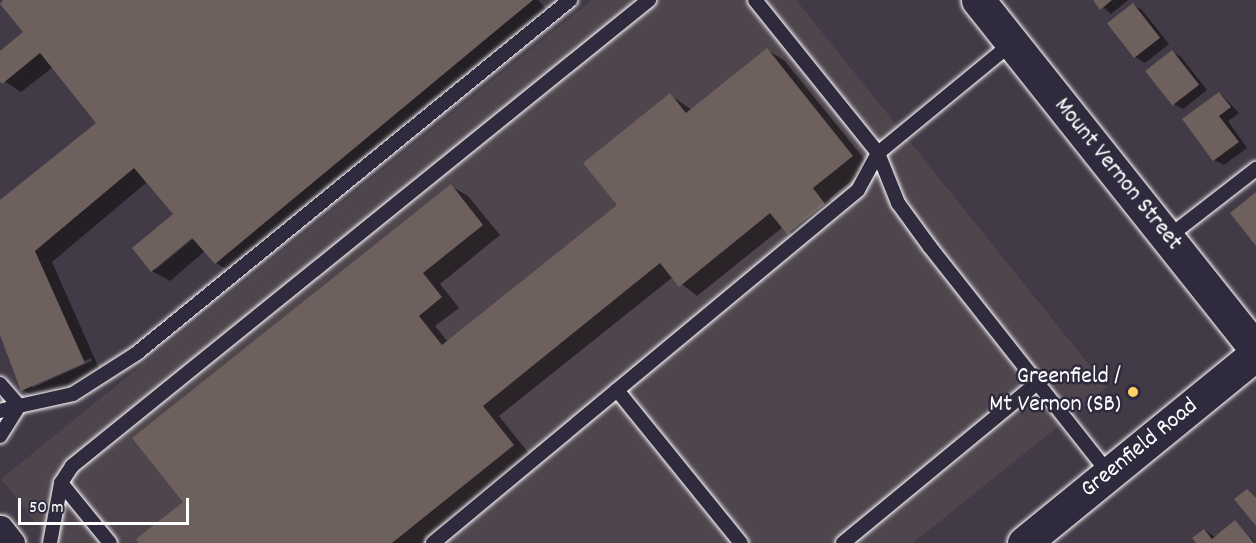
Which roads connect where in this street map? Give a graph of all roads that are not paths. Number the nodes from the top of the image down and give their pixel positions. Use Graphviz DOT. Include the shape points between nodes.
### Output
graph roads {
  1 [pos="570,0"];
  2 [pos="648,0"];
  3 [pos="755,0"];
  4 [pos="978,0"];
  5 [pos="1012,44"];
  6 [pos="878,153"];
  7 [pos="1256,168"];
  8 [pos="1167,238"];
  9 [pos="1256,352"];
  10 [pos="0,384"];
  11 [pos="1036,384"];
  12 [pos="616,390"];
  13 [pos="19,406"];
  14 [pos="0,411"];
  15 [pos="0,436"];
  16 [pos="1108,472"];
  17 [pos="61,483"];
  18 [pos="0,529"];
  19 [pos="11,543"];
  20 [pos="50,543"];
  21 [pos="110,543"];
  22 [pos="433,543"];
  23 [pos="741,543"];
  24 [pos="843,543"];
  25 [pos="1024,543"];
  1 -- 13 [label="lane" via="137,353 73,394"];
  2 -- 17 [label="lane" via="72,465"];
  3 -- 6 [label="lane"];
  4 -- 5 [label="street, Mount Vernon Street"];
  5 -- 6 [label="lane"];
  5 -- 8 [label="street, Mount Vernon Street"];
  6 -- 11 [label="lane" via="898,203"];
  6 -- 12 [label="lane" via="858,190"];
  7 -- 8 [label="lane"];
  8 -- 9 [label="street, Mount Vernon Street"];
  9 -- 16 [label="street, Greenfield Road"];
  10 -- 13 [label="lane"];
  11 -- 16 [label="lane"];
  11 -- 24 [label="lane"];
  12 -- 22 [label="lane"];
  12 -- 23 [label="lane"];
  13 -- 14 [label="lane"];
  13 -- 15 [label="lane"];
  16 -- 25 [label="street, Greenfield Road"];
  17 -- 20 [label="lane"];
  17 -- 21 [label="lane"];
  18 -- 19 [label="street"];
}
